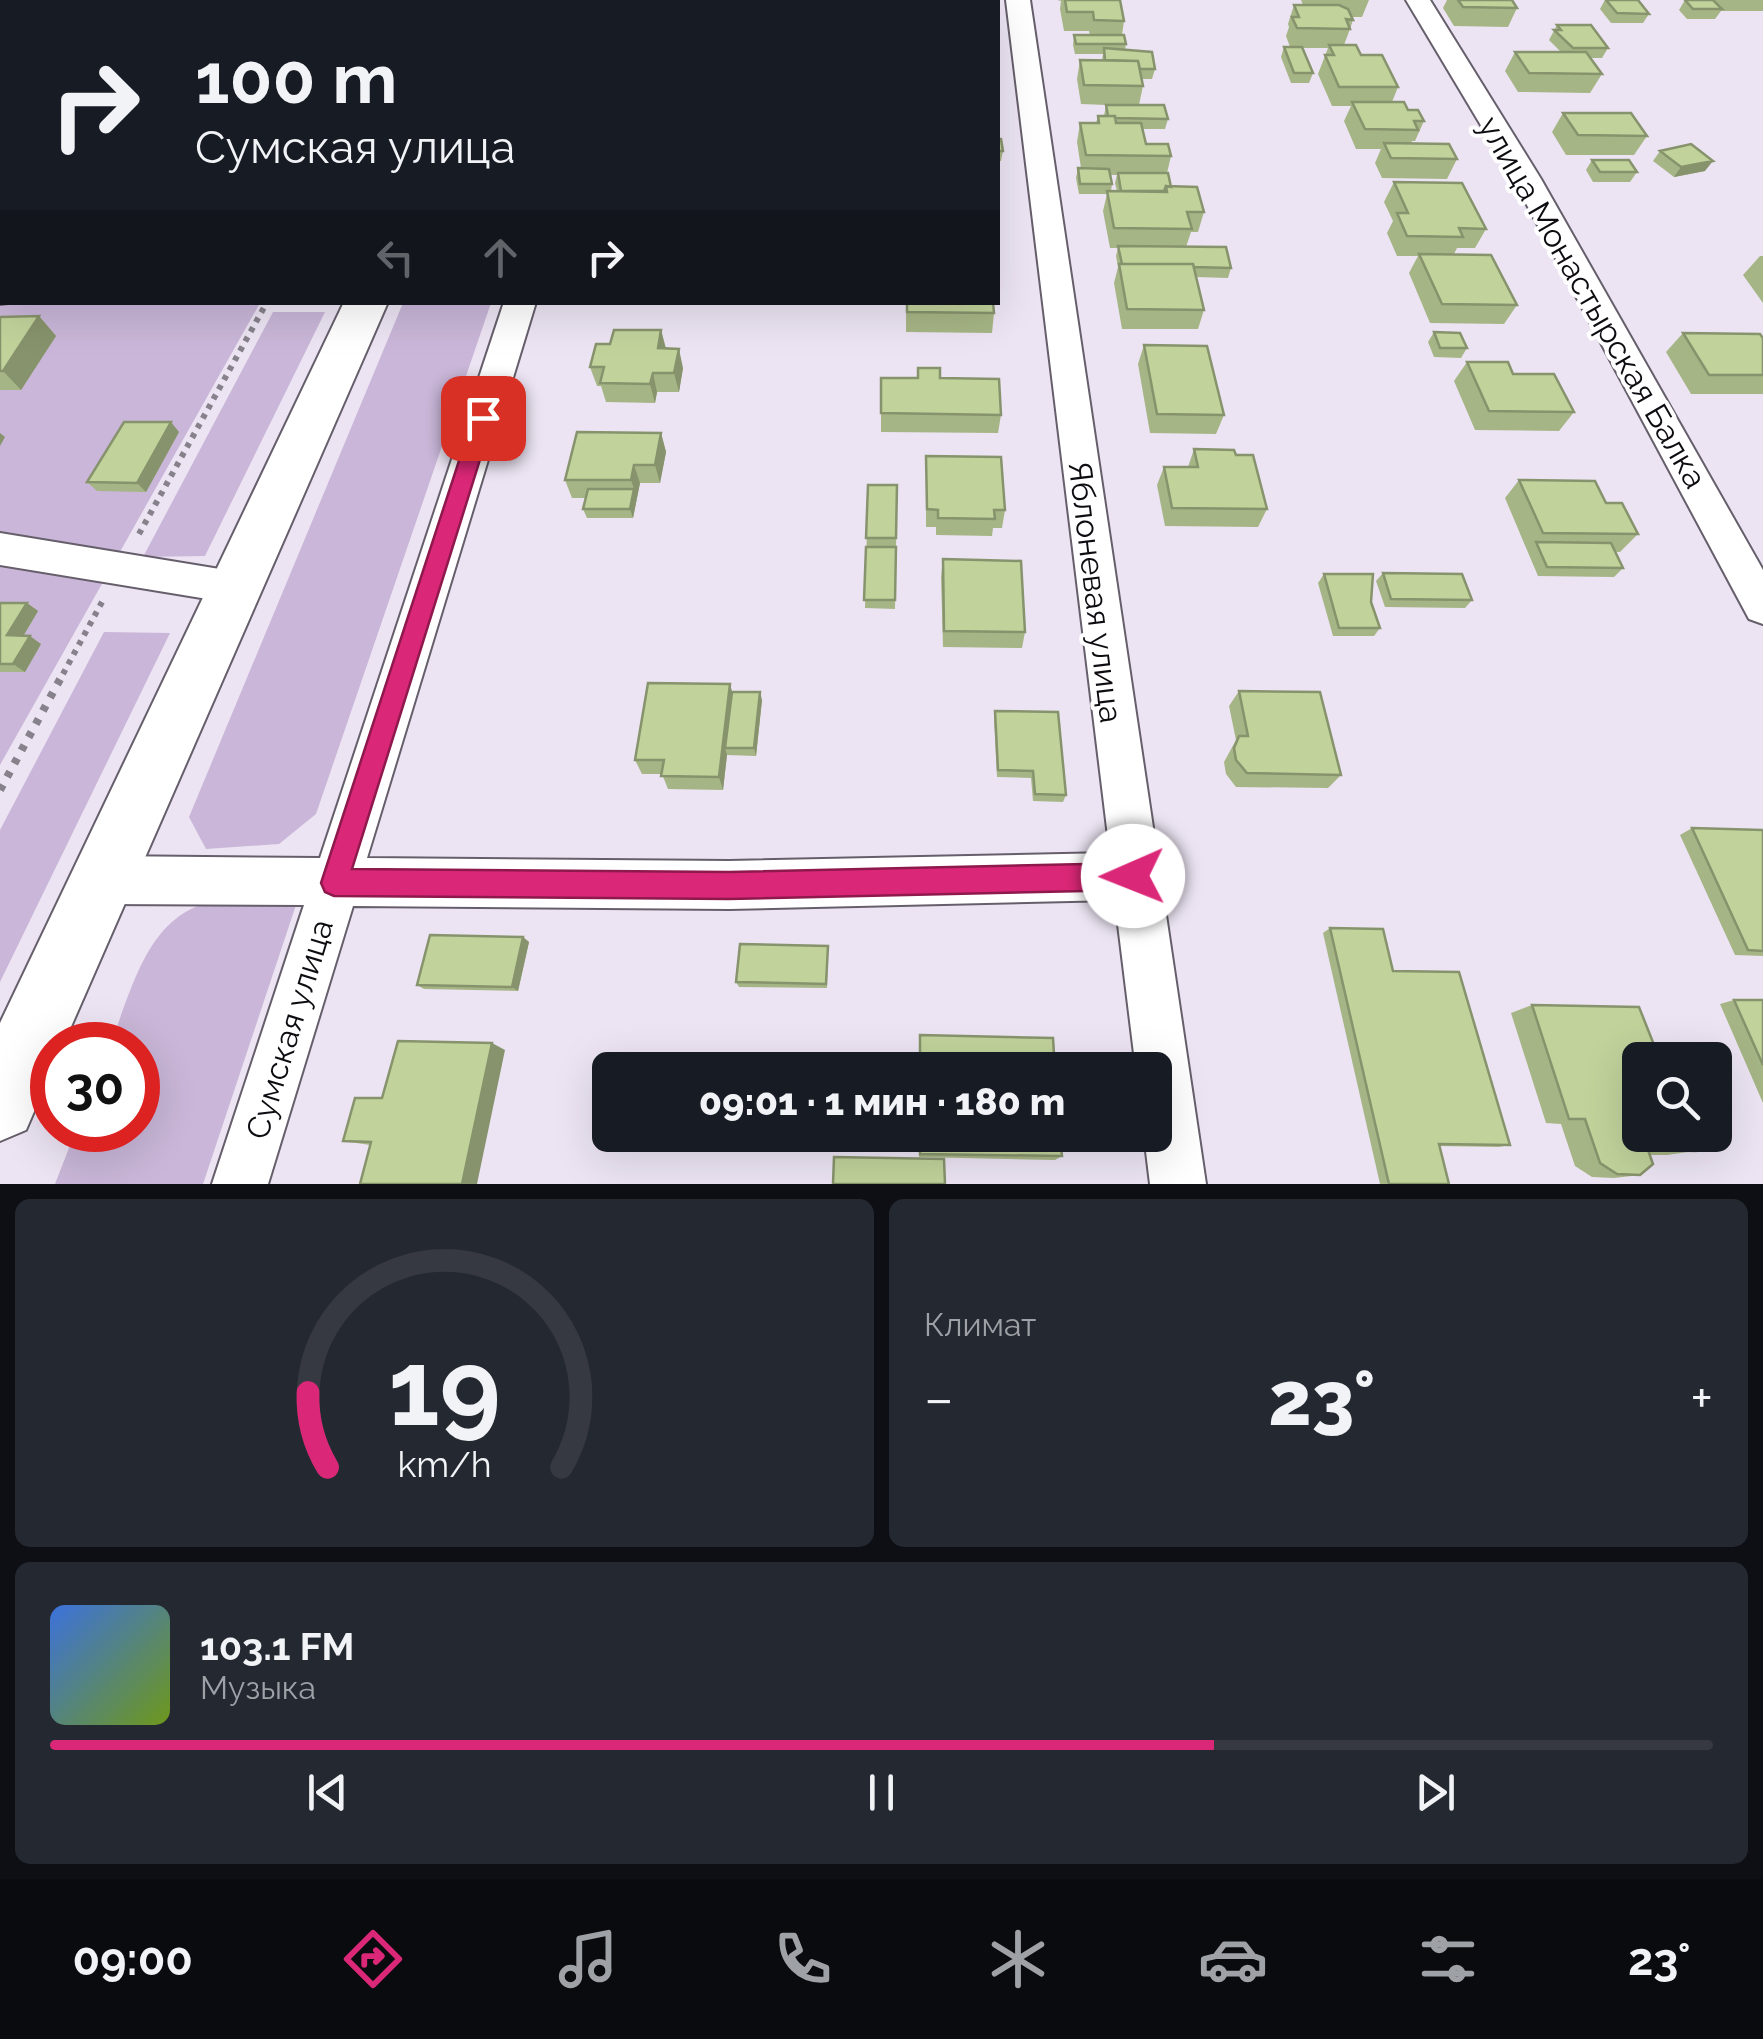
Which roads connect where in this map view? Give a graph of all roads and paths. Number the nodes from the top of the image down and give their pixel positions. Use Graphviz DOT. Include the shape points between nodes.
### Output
graph roads {
  1 [pos="1018,0"];
  2 [pos="1418,0"];
  3 [pos="365,305"];
  4 [pos="519,305"];
  5 [pos="0,550"];
  6 [pos="238,588"];
  7 [pos="1763,607"];
  8 [pos="1133,876"];
  9 [pos="103,880"];
  10 [pos="334,883"];
  11 [pos="0,1104"];
  12 [pos="240,1184"];
  13 [pos="1178,1184"];
  1 -- 8 [label="street, Яблоневая улица"];
  2 -- 7 [label="street, улица Монастырская Балка" via="1527,179"];
  3 -- 6 [label="main road"];
  4 -- 10 [label="street, Сумская улица"];
  5 -- 6 [label="street"];
  6 -- 9 [label="main road"];
  8 -- 10 [label="street" via="729,886"];
  8 -- 13 [label="street, Яблоневая улица"];
  9 -- 10 [label="street"];
  9 -- 11 [label="main road"];
  10 -- 12 [label="street, Сумская улица"];
}
